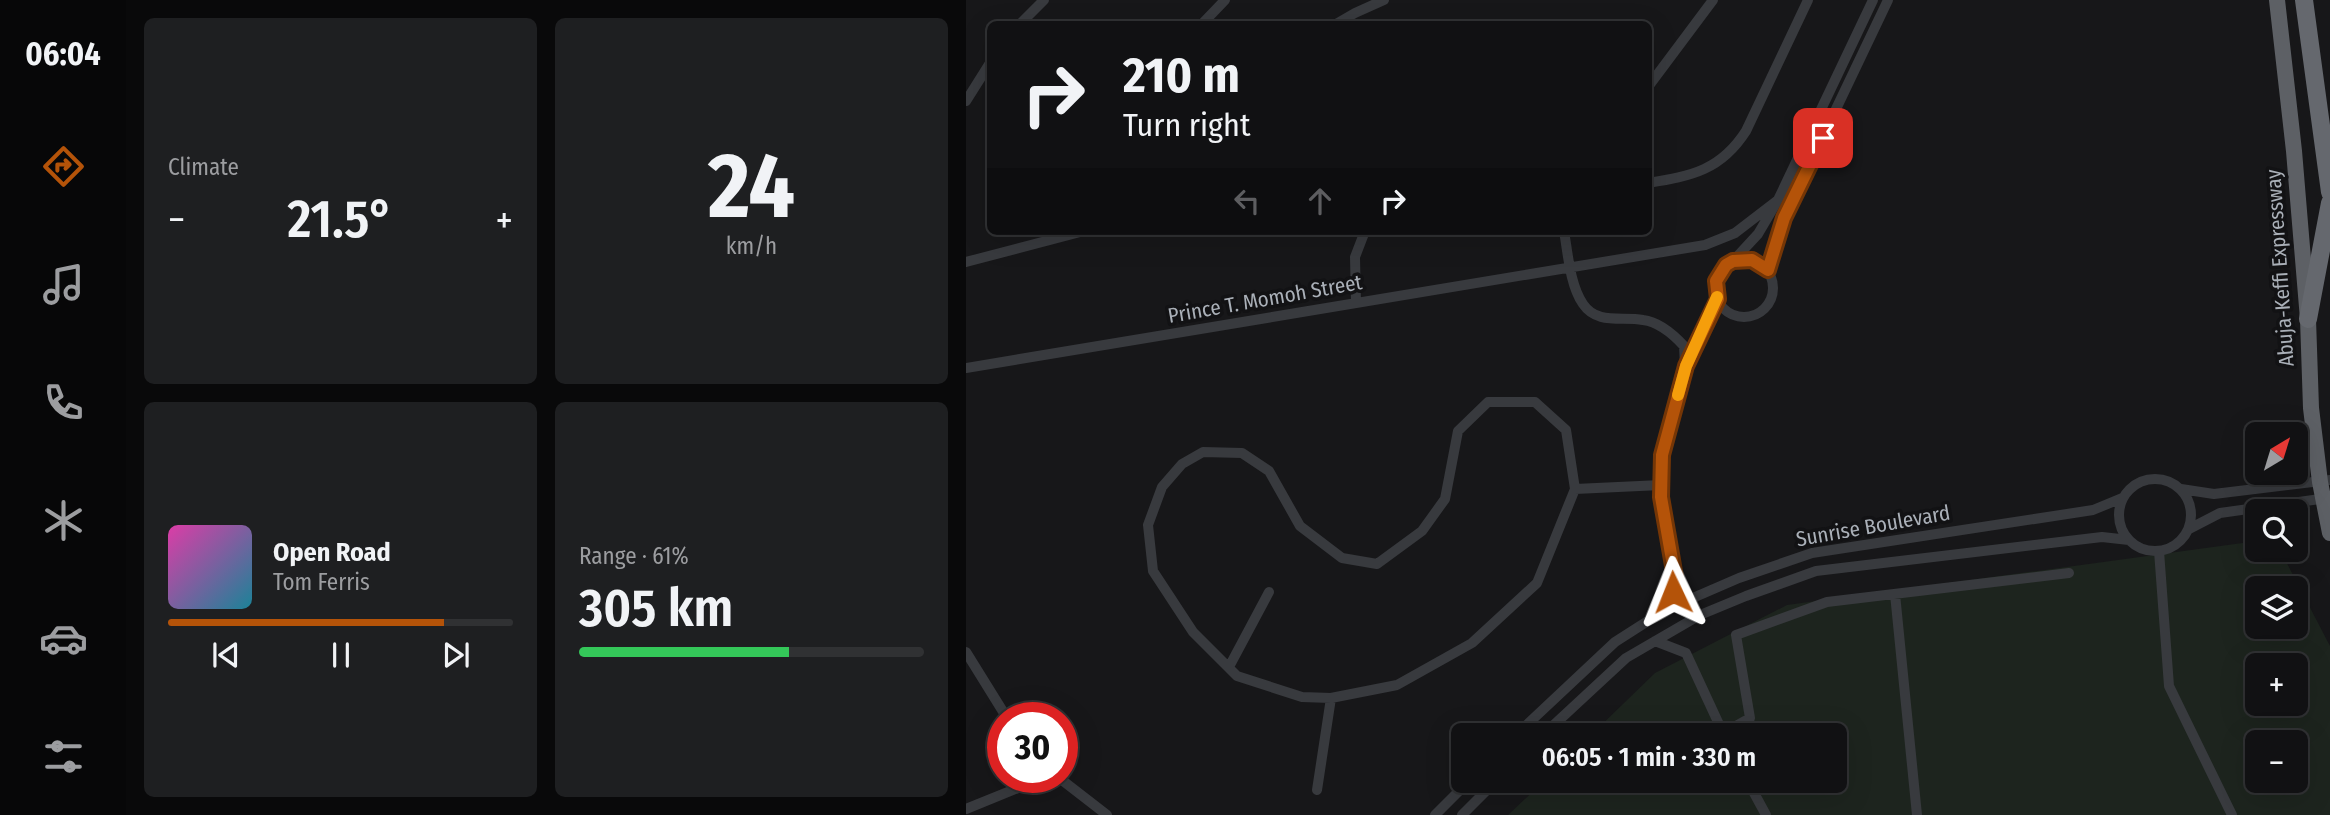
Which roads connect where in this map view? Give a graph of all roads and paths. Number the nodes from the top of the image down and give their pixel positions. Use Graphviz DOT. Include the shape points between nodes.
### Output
graph roads {
  1 [pos="1044,0"];
  2 [pos="1225,0"];
  3 [pos="1384,0"];
  4 [pos="1713,0"];
  5 [pos="1808,0"];
  6 [pos="1873,0"];
  7 [pos="1888,0"];
  8 [pos="2277,0"];
  9 [pos="2304,0"];
  10 [pos="1023,21"];
  11 [pos="1210,21"];
  12 [pos="1341,21"];
  13 [pos="987,68"];
  14 [pos="1652,82"];
  15 [pos="966,101"];
  16 [pos="1652,182"];
  17 [pos="2330,192"];
  18 [pos="1778,200"];
  19 [pos="2330,203"];
  20 [pos="1069,235"];
  21 [pos="1363,235"];
  22 [pos="1565,235"];
  23 [pos="1733,261"];
  24 [pos="966,262"];
  25 [pos="1571,267"];
  26 [pos="1768,270"];
  27 [pos="1718,299"];
  28 [pos="1356,303"];
  29 [pos="2308,319"];
  30 [pos="1686,366"];
  31 [pos="966,368"];
  32 [pos="1661,485"];
  33 [pos="1574,489"];
  34 [pos="2181,489"];
  35 [pos="2325,489"];
  36 [pos="2122,498"];
  37 [pos="2189,528"];
  38 [pos="2330,533"];
  39 [pos="2129,540"];
  40 [pos="2159,551"];
  41 [pos="2069,573"];
  42 [pos="1269,592"];
  43 [pos="1895,594"];
  44 [pos="1665,610"];
  45 [pos="1655,641"];
  46 [pos="966,652"];
  47 [pos="1229,667"];
  48 [pos="1331,698"];
  49 [pos="997,702"];
  50 [pos="1529,723"];
  51 [pos="1556,723"];
  52 [pos="1718,723"];
  53 [pos="1742,723"];
  54 [pos="1317,790"];
  55 [pos="1006,793"];
  56 [pos="1078,793"];
  57 [pos="1457,793"];
  58 [pos="1484,793"];
  59 [pos="1754,793"];
  60 [pos="966,809"];
  61 [pos="1107,815"];
  62 [pos="1435,815"];
  63 [pos="1462,815"];
  64 [pos="1766,815"];
  65 [pos="1917,815"];
  66 [pos="2232,815"];
  1 -- 10 [label="street"];
  2 -- 11 [label="street"];
  3 -- 12 [label="street"];
  4 -- 14 [label="street"];
  5 -- 16 [label="street" via="1737,145 1704,170"];
  6 -- 18 [label="street"];
  7 -- 26 [label="street" via="1784,218"];
  8 -- 29 [label="highway, Abuja-Keffi Expressway"];
  9 -- 17 [label="highway"];
  13 -- 15 [label="street"];
  18 -- 23 [label="street" via="1758,234"];
  18 -- 25 [label="street, Prince T. Momoh Street" via="1735,233 1705,245"];
  19 -- 29 [label="highway"];
  20 -- 24 [label="street"];
  21 -- 28 [label="street" via="1355,257"];
  22 -- 25 [label="street"];
  23 -- 26 [label="street" via="1752,260"];
  23 -- 27 [label="street" via="1716,281"];
  25 -- 28 [label="street, Prince T. Momoh Street"];
  25 -- 30 [label="street" via="1589,311 1609,319 1645,320 1661,326 1684,345"];
  26 -- 27 [label="street" via="1774,289 1759,313 1730,313"];
  27 -- 30 [label="street"];
  28 -- 31 [label="street, Prince T. Momoh Street"];
  29 -- 35 [label="highway, Abuja-Keffi Expressway" via="2311,408"];
  30 -- 32 [label="street" via="1662,455"];
  32 -- 33 [label="street"];
  32 -- 44 [label="street" via="1675,577"];
  33 -- 47 [label="street" via="1566,430 1535,402 1488,402 1458,431 1445,499 1422,531 1377,564 1342,558 1300,526 1269,471 1242,453 1203,452 1182,464 1162,487 1148,525 1153,571 1193,632"];
  33 -- 48 [label="street" via="1537,583 1472,643 1397,685"];
  34 -- 35 [label="street" via="2214,494"];
  34 -- 36 [label="street" via="2149,478"];
  34 -- 37 [label="street" via="2190,508"];
  35 -- 37 [label="street" via="2220,513"];
  35 -- 38 [label="highway, Abuja-Keffi Expressway"];
  36 -- 39 [label="street" via="2119,521"];
  36 -- 44 [label="street, Sunrise Boulevard" via="2093,510 1812,553"];
  37 -- 40 [label="street" via="2177,544"];
  39 -- 40 [label="street"];
  39 -- 45 [label="street, Sunrise Boulevard" via="2102,537 1816,571 1700,615"];
  40 -- 66 [label="street" via="2169,686"];
  41 -- 43 [label="street"];
  42 -- 47 [label="street"];
  43 -- 53 [label="street" via="1827,602 1736,635 1750,718"];
  43 -- 65 [label="street"];
  44 -- 50 [label="street, Sunrise Boulevard" via="1615,642"];
  45 -- 51 [label="street, Sunrise Boulevard" via="1626,658"];
  45 -- 52 [label="street" via="1686,653"];
  46 -- 49 [label="street"];
  47 -- 48 [label="street" via="1237,676 1302,697"];
  48 -- 54 [label="street"];
  55 -- 60 [label="street"];
  56 -- 61 [label="street"];
  57 -- 62 [label="street"];
  58 -- 63 [label="street"];
  59 -- 64 [label="street"];
}
